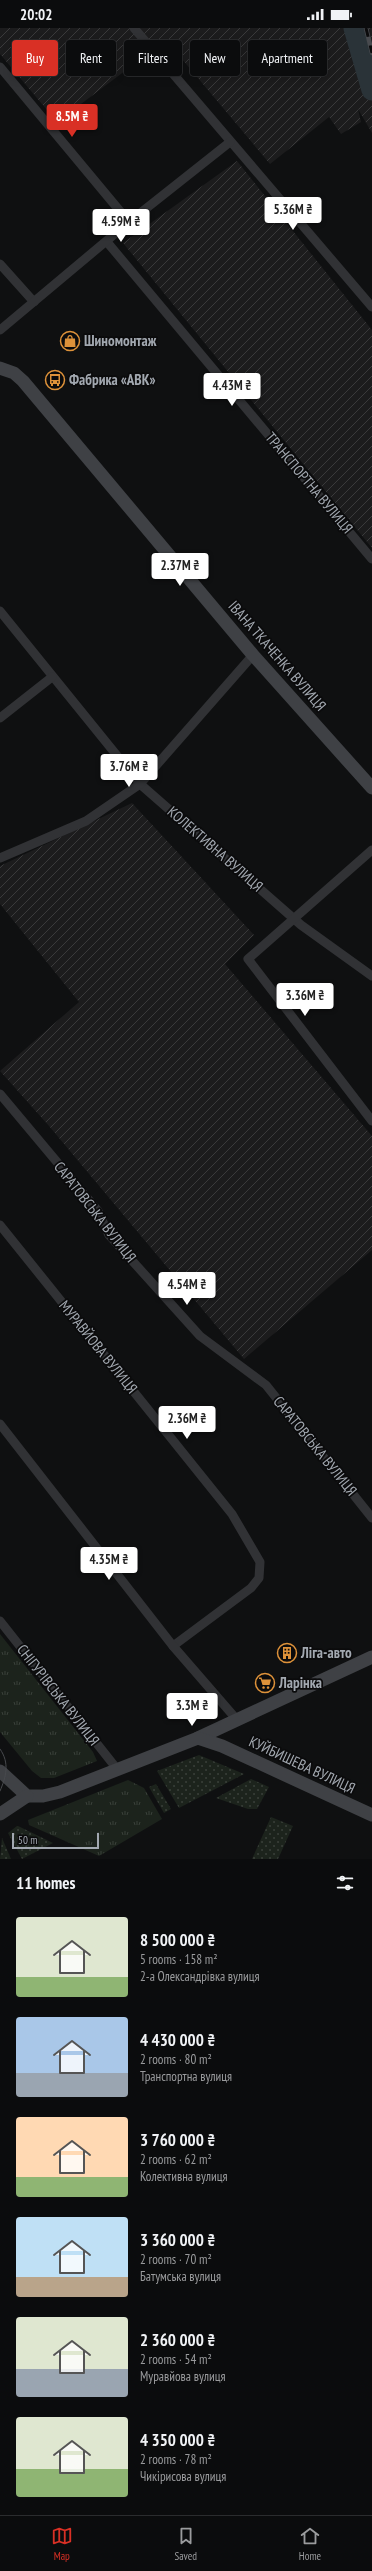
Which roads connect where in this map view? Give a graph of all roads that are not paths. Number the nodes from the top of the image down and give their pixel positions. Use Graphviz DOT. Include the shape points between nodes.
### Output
graph roads {
  1 [pos="134,28"];
  2 [pos="0,67"];
  3 [pos="230,142"];
  4 [pos="129,222"];
  5 [pos="107,242"];
  6 [pos="0,264"];
  7 [pos="34,302"];
  8 [pos="372,307"];
  9 [pos="0,330"];
  10 [pos="0,368"];
  11 [pos="372,559"];
  12 [pos="0,611"];
  13 [pos="253,655"];
  14 [pos="52,677"];
  15 [pos="0,718"];
  16 [pos="140,784"];
  17 [pos="372,788"];
  18 [pos="372,850"];
  19 [pos="0,858"];
  20 [pos="294,919"];
  21 [pos="372,976"];
  22 [pos="0,1094"];
  23 [pos="372,1121"];
  24 [pos="0,1225"];
  25 [pos="0,1424"];
  26 [pos="372,1518"];
  27 [pos="0,1621"];
  28 [pos="173,1646"];
  29 [pos="372,1657"];
  30 [pos="238,1721"];
  31 [pos="198,1738"];
  32 [pos="117,1769"];
  33 [pos="0,1772"];
  34 [pos="27,1796"];
  35 [pos="0,1814"];
  36 [pos="372,1815"];
  1 -- 3 [label="street"];
  2 -- 4 [label="street"];
  3 -- 4 [label="street"];
  3 -- 8 [label="street"];
  4 -- 5 [label="street"];
  5 -- 7 [label="street"];
  5 -- 11 [label="street, ТРАНСПОРТНА ВУЛИЦЯ"];
  6 -- 7 [label="street"];
  7 -- 9 [label="street"];
  10 -- 13 [label="main road, ІВАНА ТКАЧЕНКА ВУЛИЦЯ" via="14,373 23,381"];
  12 -- 14 [label="street, КОЛЕКТИВНА ВУЛИЦЯ"];
  13 -- 16 [label="street"];
  13 -- 17 [label="main road, ІВАНА ТКАЧЕНКА ВУЛИЦЯ"];
  14 -- 15 [label="street"];
  14 -- 16 [label="street, КОЛЕКТИВНА ВУЛИЦЯ"];
  16 -- 19 [label="street" via="86,821"];
  16 -- 20 [label="street, КОЛЕКТИВНА ВУЛИЦЯ"];
  18 -- 20 [label="street"];
  20 -- 21 [label="street, КОЛЕКТИВНА ВУЛИЦЯ"];
  20 -- 23 [label="street" via="248,959"];
  22 -- 26 [label="street, САРАТОВСЬКА ВУЛИЦЯ" via="98,1211 109,1235 200,1336 266,1385"];
  24 -- 28 [label="street, МУРАВЙОВА ВУЛИЦЯ" via="232,1514 260,1562 259,1578 251,1588"];
  25 -- 28 [label="street"];
  27 -- 32 [label="street, СНІГУРІВСЬКА ВУЛИЦЯ"];
  28 -- 30 [label="street"];
  29 -- 30 [label="main road"];
  30 -- 31 [label="main road"];
  31 -- 32 [label="main road"];
  31 -- 36 [label="main road, КУЙБИШЕВА ВУЛИЦЯ" via="222,1746"];
  32 -- 34 [label="main road" via="60,1792"];
  33 -- 34 [label="main road"];
  34 -- 35 [label="main road"];
}
